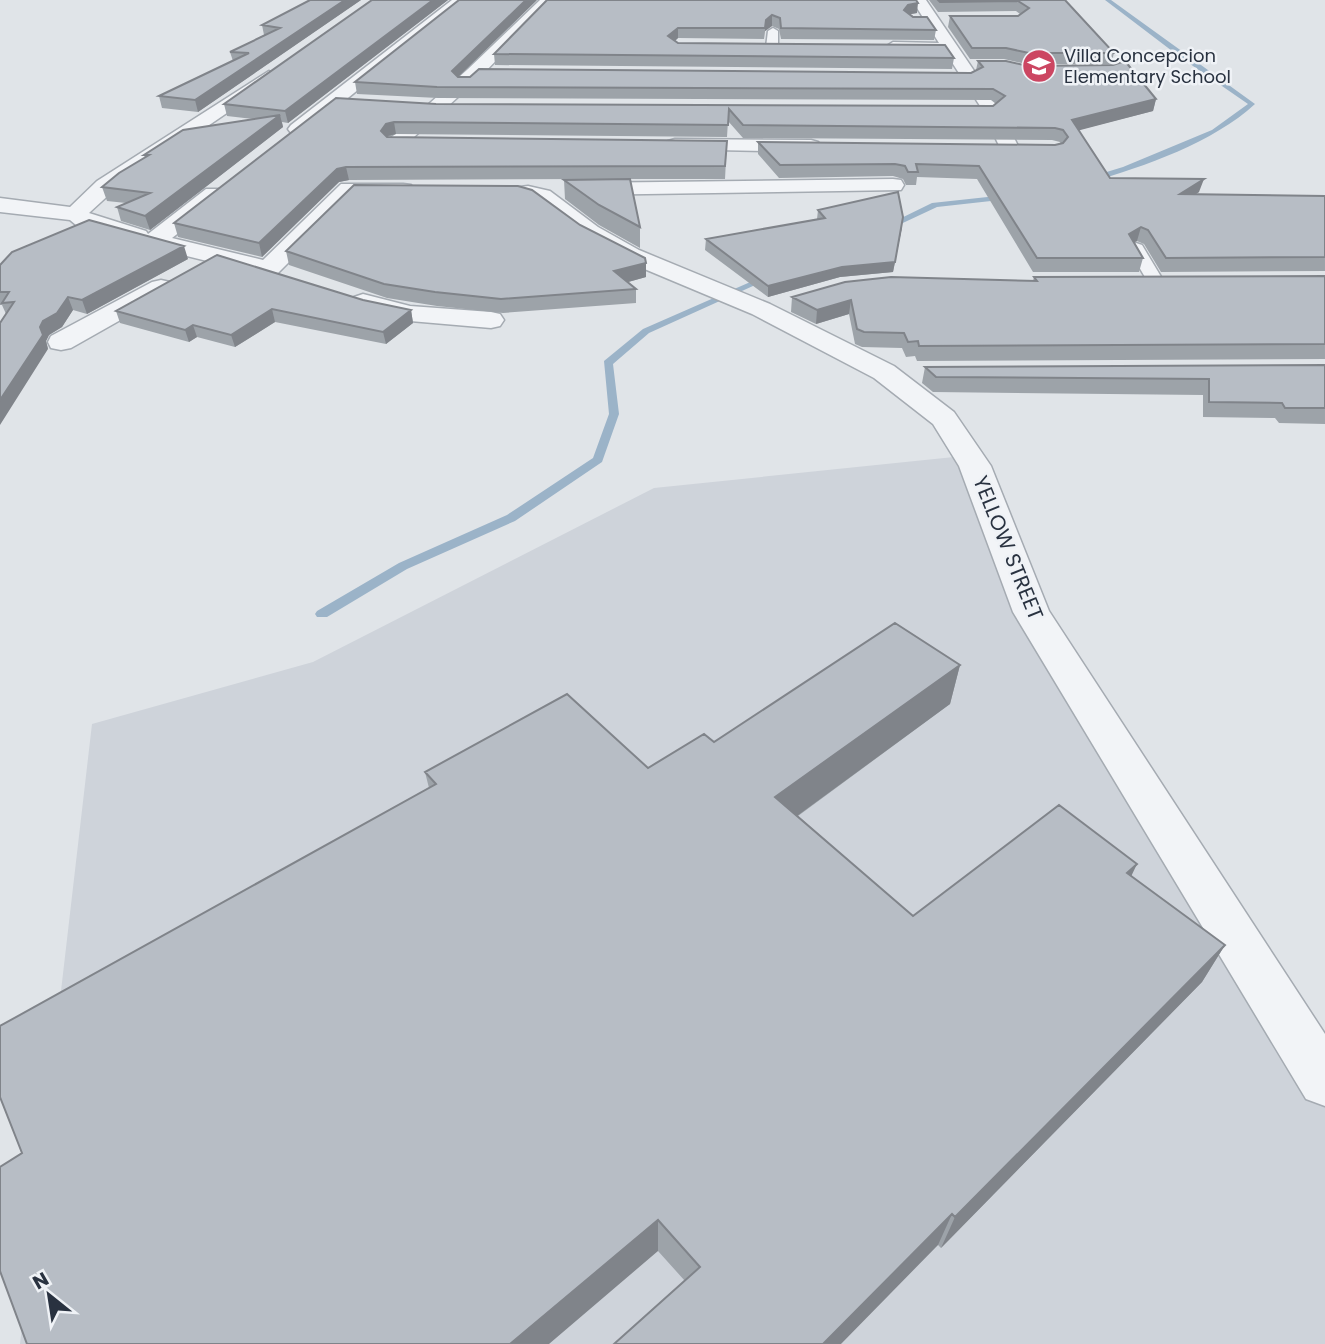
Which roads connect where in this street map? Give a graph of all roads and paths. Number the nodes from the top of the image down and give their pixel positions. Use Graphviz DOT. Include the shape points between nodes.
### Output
graph roads {
  1 [pos="461,0"];
  2 [pos="548,0"];
  3 [pos="919,0"];
  4 [pos="908,20"];
  5 [pos="941,20"];
  6 [pos="882,47"];
  7 [pos="951,47"];
  8 [pos="288,62"];
  9 [pos="972,69"];
  10 [pos="474,73"];
  11 [pos="501,73"];
  12 [pos="942,76"];
  13 [pos="334,101"];
  14 [pos="360,103"];
  15 [pos="412,105"];
  16 [pos="438,107"];
  17 [pos="466,107"];
  18 [pos="963,109"];
  19 [pos="990,109"];
  20 [pos="281,142"];
  21 [pos="396,143"];
  22 [pos="424,143"];
  23 [pos="659,145"];
  24 [pos="836,147"];
  25 [pos="982,147"];
  26 [pos="1009,148"];
  27 [pos="1031,148"];
  28 [pos="228,183"];
  29 [pos="893,185"];
  30 [pos="349,189"];
  31 [pos="418,190"];
  32 [pos="0,205"];
  33 [pos="77,214"];
  34 [pos="154,241"];
  35 [pos="1136,248"];
  36 [pos="215,257"];
  37 [pos="268,269"];
  38 [pos="293,278"];
  39 [pos="1155,280"];
  40 [pos="1128,281"];
  41 [pos="1181,281"];
  42 [pos="343,295"];
  43 [pos="801,298"];
  44 [pos="756,307"];
  45 [pos="491,320"];
  46 [pos="61,342"];
  47 [pos="884,372"];
  48 [pos="925,372"];
  49 [pos="1325,1081"];
  1 -- 13 [label="street"];
  2 -- 10 [label="street"];
  3 -- 5 [label="street"];
  4 -- 5 [label="street"];
  5 -- 7 [label="street"];
  6 -- 7 [label="street"];
  7 -- 9 [label="street"];
  8 -- 33 [label="street" via="105,186"];
  9 -- 12 [label="street"];
  9 -- 19 [label="street"];
  10 -- 11 [label="street"];
  10 -- 16 [label="street"];
  13 -- 14 [label="street"];
  13 -- 20 [label="street"];
  15 -- 16 [label="street"];
  16 -- 17 [label="street"];
  16 -- 21 [label="street"];
  18 -- 19 [label="street"];
  19 -- 26 [label="street"];
  21 -- 22 [label="street"];
  21 -- 30 [label="street"];
  23 -- 24 [label="street"];
  25 -- 26 [label="street"];
  26 -- 27 [label="street"];
  28 -- 34 [label="street"];
  29 -- 44 [label="street, YELLOW STREET" via="521,192 542,197 631,255"];
  30 -- 31 [label="street"];
  30 -- 37 [label="street"];
  32 -- 33 [label="street"];
  33 -- 34 [label="street"];
  34 -- 36 [label="street"];
  35 -- 39 [label="lane"];
  36 -- 37 [label="street"];
  36 -- 46 [label="street"];
  37 -- 38 [label="street"];
  39 -- 40 [label="street"];
  39 -- 41 [label="street"];
  42 -- 45 [label="street" via="392,310"];
  43 -- 44 [label="street"];
  44 -- 47 [label="street, YELLOW STREET"];
  47 -- 48 [label="street"];
  47 -- 49 [label="street, YELLOW STREET" via="944,418 975,466 1031,612"];
}
